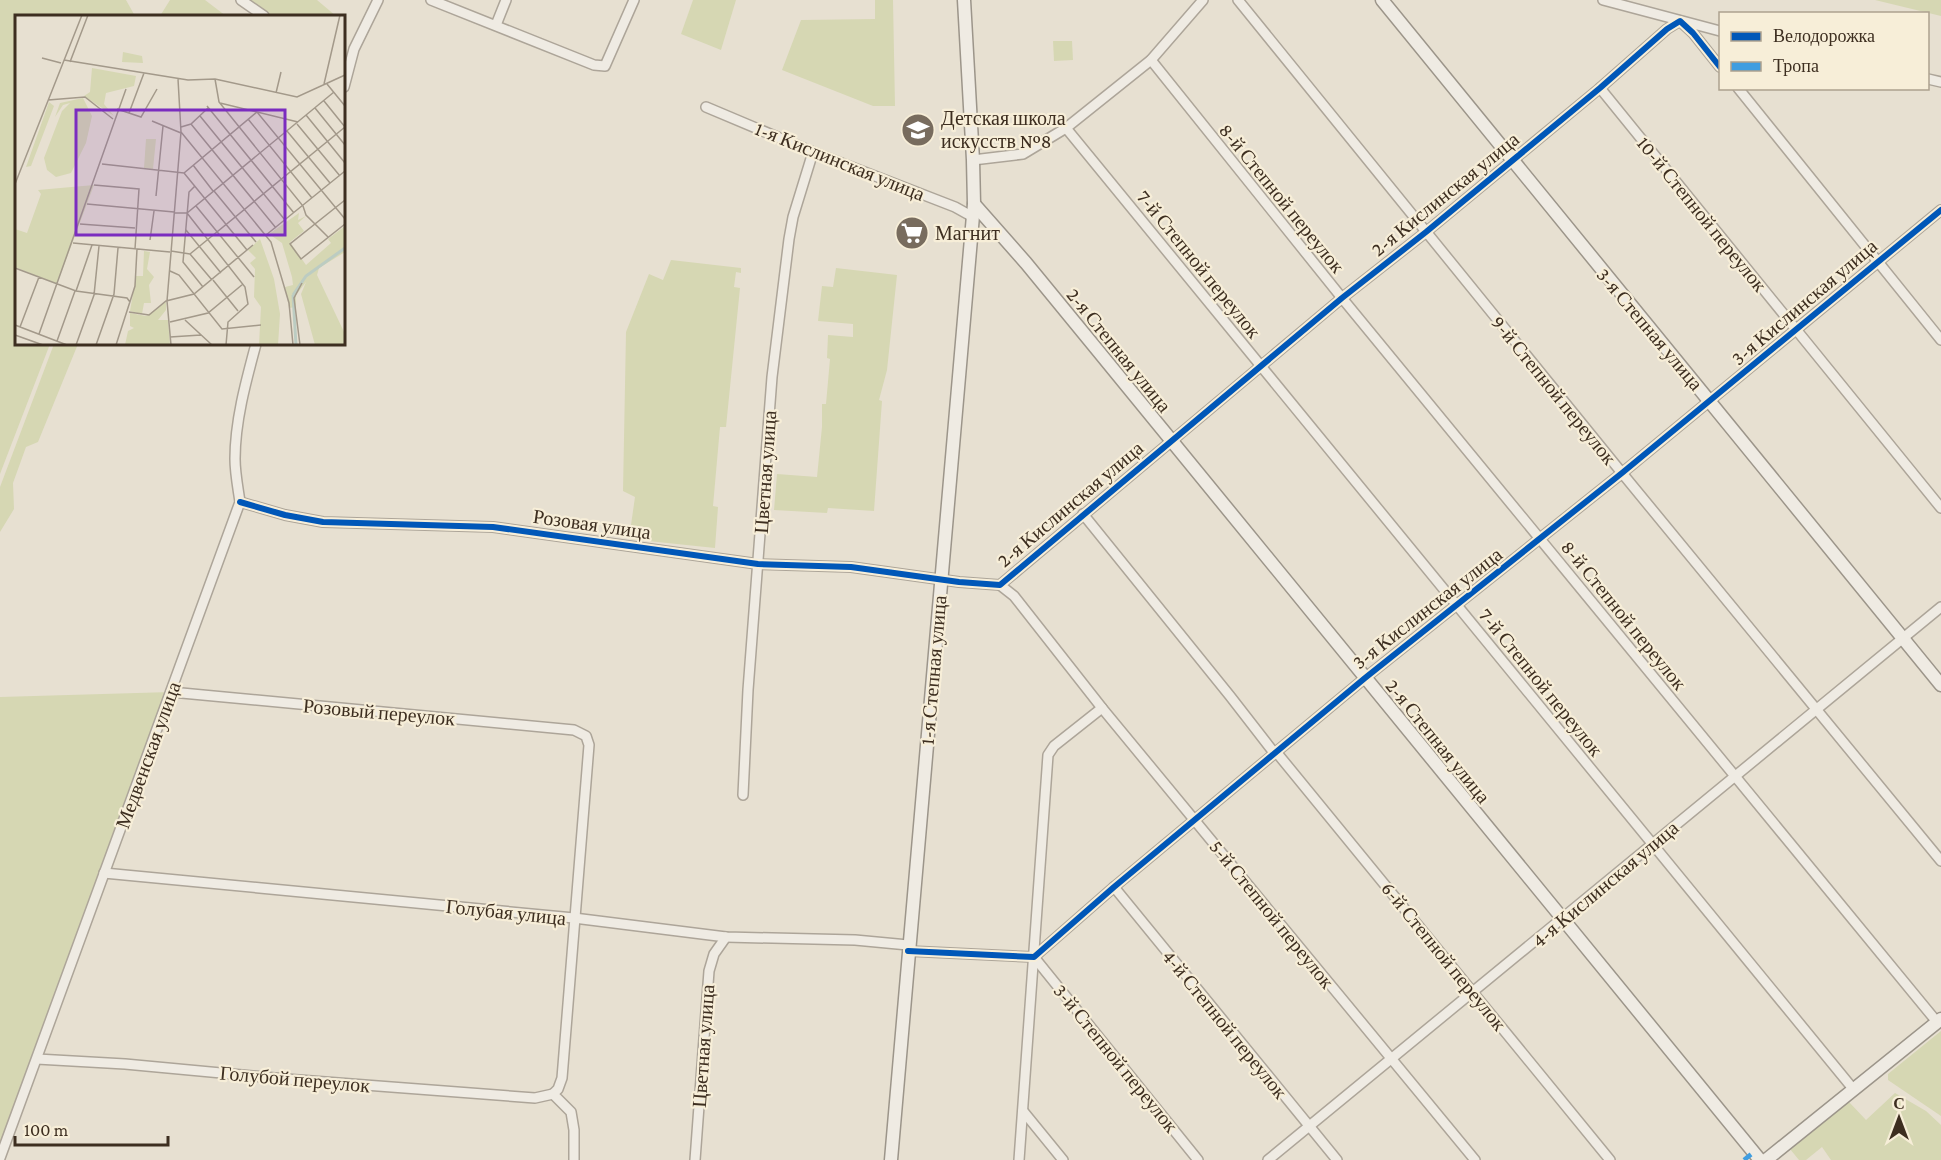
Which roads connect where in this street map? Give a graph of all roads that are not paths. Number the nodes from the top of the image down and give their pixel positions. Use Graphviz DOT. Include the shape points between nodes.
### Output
graph roads {
  1 [pos="241,0"];
  2 [pos="378,0"];
  3 [pos="431,0"];
  4 [pos="506,0"];
  5 [pos="634,0"];
  6 [pos="964,0"];
  7 [pos="1203,0"];
  8 [pos="1238,0"];
  9 [pos="1382,0"];
  10 [pos="1603,0"];
  11 [pos="263,15"];
  12 [pos="1680,21"];
  13 [pos="496,25"];
  14 [pos="1719,31"];
  15 [pos="1151,60"];
  16 [pos="1719,66"];
  17 [pos="345,80"];
  18 [pos="1600,88"];
  19 [pos="1740,90"];
  20 [pos="706,107"];
  21 [pos="1066,128"];
  22 [pos="813,152"];
  23 [pos="973,160"];
  24 [pos="1511,160"];
  25 [pos="1941,210"];
  26 [pos="973,211"];
  27 [pos="1426,232"];
  28 [pos="1878,263"];
  29 [pos="1342,298"];
  30 [pos="1796,330"];
  31 [pos="1941,340"];
  32 [pos="256,345"];
  33 [pos="1262,366"];
  34 [pos="1710,401"];
  35 [pos="1171,440"];
  36 [pos="1622,473"];
  37 [pos="240,502"];
  38 [pos="1941,508"];
  39 [pos="1083,514"];
  40 [pos="1541,539"];
  41 [pos="758,564"];
  42 [pos="941,579"];
  43 [pos="1000,585"];
  44 [pos="1458,605"];
  45 [pos="1941,607"];
  46 [pos="1903,638"];
  47 [pos="1365,678"];
  48 [pos="1941,685"];
  49 [pos="171,692"];
  50 [pos="1102,708"];
  51 [pos="1818,710"];
  52 [pos="1276,754"];
  53 [pos="1734,776"];
  54 [pos="743,795"];
  55 [pos="1195,820"];
  56 [pos="1652,844"];
  57 [pos="1941,861"];
  58 [pos="104,873"];
  59 [pos="1114,887"];
  60 [pos="574,918"];
  61 [pos="1562,919"];
  62 [pos="726,937"];
  63 [pos="908,948"];
  64 [pos="1034,957"];
  65 [pos="1474,993"];
  66 [pos="1939,1021"];
  67 [pos="1391,1058"];
  68 [pos="36,1059"];
  69 [pos="1854,1090"];
  70 [pos="553,1094"];
  71 [pos="1023,1111"];
  72 [pos="1309,1127"];
  73 [pos="0,1158"];
  74 [pos="574,1160"];
  75 [pos="695,1160"];
  76 [pos="891,1160"];
  77 [pos="1019,1160"];
  78 [pos="1063,1160"];
  79 [pos="1198,1160"];
  80 [pos="1268,1160"];
  81 [pos="1337,1160"];
  82 [pos="1475,1160"];
  83 [pos="1610,1160"];
  84 [pos="1760,1160"];
  85 [pos="1766,1160"];
  1 -- 11 [label="street"];
  2 -- 17 [label="street" via="354,50"];
  3 -- 13 [label="street"];
  4 -- 13 [label="street"];
  5 -- 13 [label="street" via="605,66"];
  6 -- 23 [label="street, 1-я Степная улица"];
  7 -- 15 [label="street"];
  8 -- 27 [label="street, 9-й Степной переулок"];
  9 -- 24 [label="street, 3-я Степная улица"];
  10 -- 12 [label="street"];
  12 -- 14 [label="street"];
  12 -- 16 [label="street"];
  12 -- 18 [label="street, 2-я Кислинская улица"];
  15 -- 21 [label="street"];
  15 -- 29 [label="street, 8-й Степной переулок"];
  18 -- 24 [label="street, 2-я Кислинская улица"];
  18 -- 30 [label="street, 10-й Степной переулок"];
  19 -- 28 [label="street"];
  20 -- 22 [label="street, 1-я Кислинская улица"];
  21 -- 23 [label="street" via="1023,154"];
  21 -- 33 [label="street, 7-й Степной переулок"];
  22 -- 26 [label="street, 1-я Кислинская улица"];
  22 -- 41 [label="street, Цветная улица" via="789,239 772,377"];
  23 -- 26 [label="street, 1-я Степная улица"];
  24 -- 27 [label="street, 2-я Кислинская улица"];
  24 -- 34 [label="street, 3-я Степная улица"];
  25 -- 28 [label="street, 3-я Кислинская улица"];
  26 -- 35 [label="street, 2-я Степная улица" via="1026,263"];
  26 -- 42 [label="street, 1-я Степная улица"];
  27 -- 29 [label="street, 2-я Кислинская улица"];
  27 -- 36 [label="street, 9-й Степной переулок"];
  28 -- 30 [label="street, 3-я Кислинская улица"];
  28 -- 31 [label="street"];
  29 -- 33 [label="street, 2-я Кислинская улица"];
  29 -- 40 [label="street, 8-й Степной переулок"];
  30 -- 34 [label="street, 3-я Кислинская улица"];
  30 -- 38 [label="street, 10-й Степной переулок"];
  32 -- 37 [label="street, Медвенская улица" via="237,432 235,460"];
  33 -- 35 [label="street, 2-я Кислинская улица"];
  33 -- 44 [label="street, 7-й Степной переулок"];
  34 -- 36 [label="street, 3-я Кислинская улица"];
  34 -- 46 [label="street, 3-я Степная улица"];
  35 -- 39 [label="street, 2-я Кислинская улица"];
  35 -- 47 [label="street, 2-я Степная улица"];
  36 -- 40 [label="street, 3-я Кислинская улица"];
  36 -- 51 [label="street, 9-й Степной переулок"];
  37 -- 41 [label="street, Розовая улица" via="323,522 493,527"];
  37 -- 49 [label="street, Медвенская улица"];
  39 -- 43 [label="street, 2-я Кислинская улица"];
  39 -- 52 [label="street, 6-й Степной переулок"];
  40 -- 44 [label="street, 3-я Кислинская улица"];
  40 -- 53 [label="street, 8-й Степной переулок"];
  41 -- 42 [label="street, Розовая улица" via="851,567"];
  41 -- 54 [label="street, Цветная улица"];
  42 -- 43 [label="street, 2-я Кислинская улица"];
  42 -- 63 [label="street, 1-я Степная улица"];
  43 -- 50 [label="street, 5-й Степной переулок" via="1014,596"];
  44 -- 47 [label="street, 3-я Кислинская улица"];
  44 -- 56 [label="street, 7-й Степной переулок"];
  45 -- 46 [label="street, 4-я Кислинская улица"];
  46 -- 48 [label="street, 3-я Степная улица"];
  46 -- 51 [label="street, 4-я Кислинская улица"];
  47 -- 52 [label="street, 3-я Кислинская улица"];
  47 -- 61 [label="street, 2-я Степная улица"];
  49 -- 58 [label="street, Медвенская улица"];
  49 -- 60 [label="street, Розовый переулок" via="574,730 586,736 589,746"];
  50 -- 55 [label="street, 5-й Степной переулок"];
  50 -- 64 [label="street" via="1048,755"];
  51 -- 53 [label="street, 4-я Кислинская улица"];
  51 -- 57 [label="street, 9-й Степной переулок"];
  52 -- 55 [label="street, 3-я Кислинская улица"];
  52 -- 65 [label="street, 6-й Степной переулок"];
  53 -- 56 [label="street, 4-я Кислинская улица"];
  53 -- 66 [label="street, 8-й Степной переулок"];
  55 -- 59 [label="street, 3-я Кислинская улица"];
  55 -- 67 [label="street, 5-й Степной переулок"];
  56 -- 61 [label="street, 4-я Кислинская улица"];
  56 -- 69 [label="street, 7-й Степной переулок"];
  58 -- 60 [label="street, Голубая улица"];
  58 -- 68 [label="street, Медвенская улица"];
  59 -- 64 [label="street, 3-я Кислинская улица"];
  59 -- 72 [label="street, 4-й Степной переулок"];
  60 -- 62 [label="street, Голубая улица"];
  60 -- 70 [label="street" via="562,1078"];
  61 -- 65 [label="street, 4-я Кислинская улица"];
  61 -- 84 [label="street, 2-я Степная улица"];
  62 -- 63 [label="street, Голубая улица" via="855,940"];
  62 -- 75 [label="street, Цветная улица" via="714,954 709,971"];
  63 -- 64 [label="street"];
  63 -- 76 [label="street, 1-я Степная улица"];
  64 -- 71 [label="street"];
  64 -- 79 [label="street, 3-й Степной переулок"];
  65 -- 67 [label="street, 4-я Кислинская улица"];
  65 -- 83 [label="street, 6-й Степной переулок"];
  66 -- 69 [label="street"];
  67 -- 72 [label="street, 4-я Кислинская улица"];
  67 -- 82 [label="street, 5-й Степной переулок"];
  68 -- 70 [label="street, Голубой переулок" via="535,1098"];
  68 -- 73 [label="street, Медвенская улица"];
  69 -- 85 [label="street"];
  70 -- 74 [label="street" via="571,1112"];
  71 -- 77 [label="street"];
  71 -- 78 [label="street"];
  72 -- 80 [label="street, 4-я Кислинская улица"];
  72 -- 81 [label="street, 4-й Степной переулок"];
}
